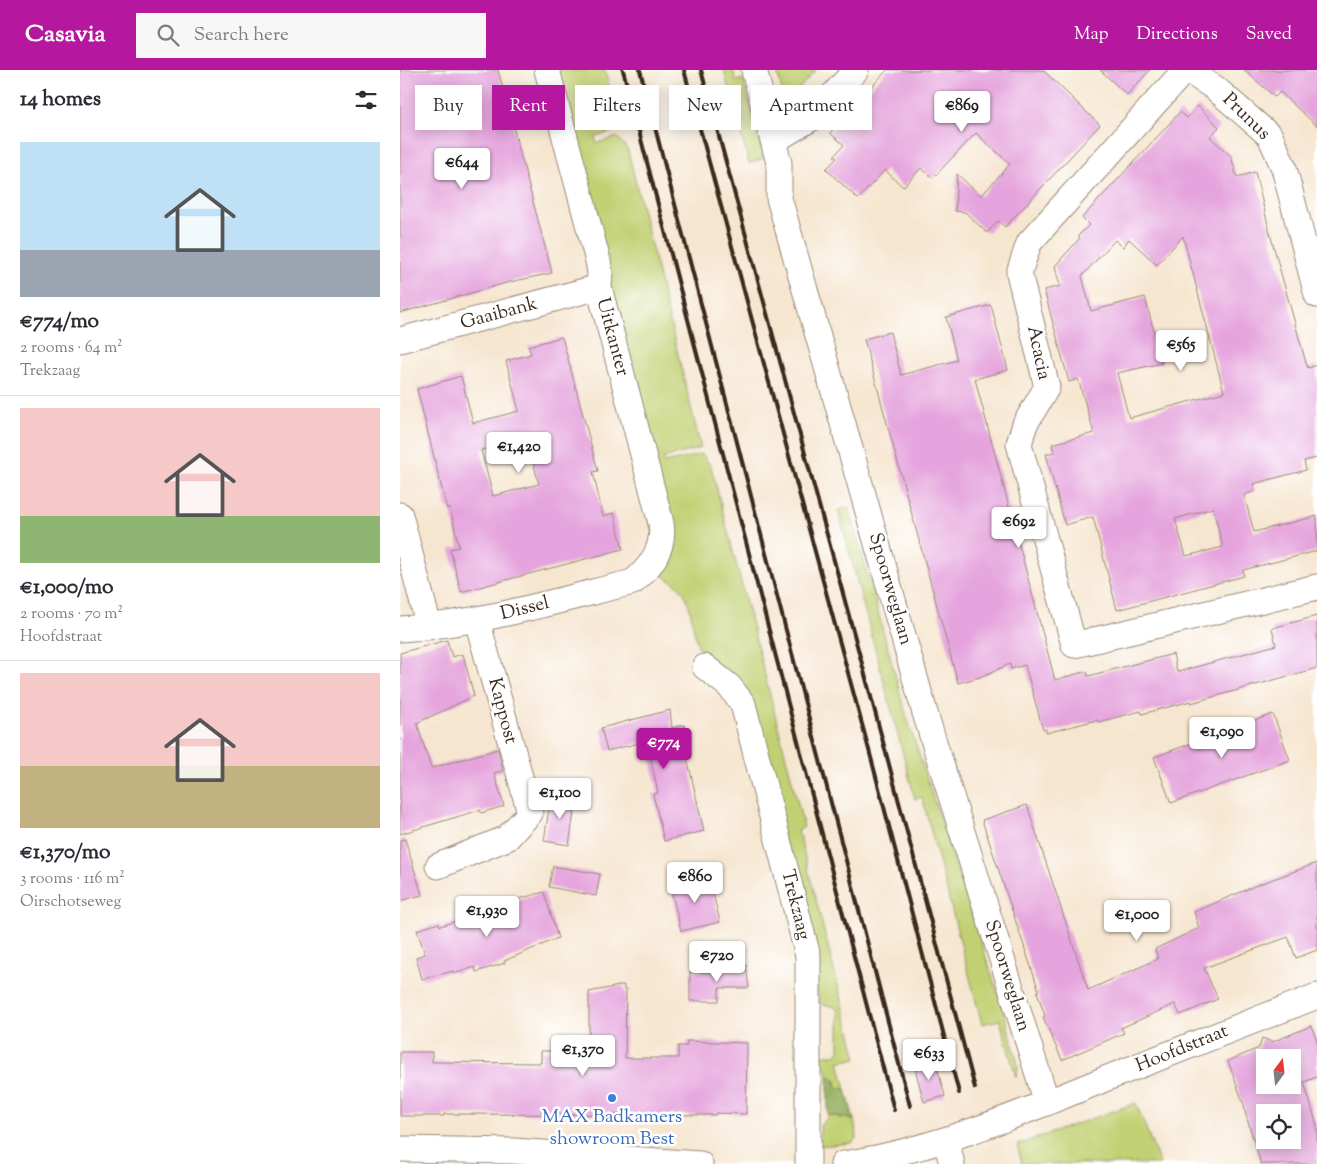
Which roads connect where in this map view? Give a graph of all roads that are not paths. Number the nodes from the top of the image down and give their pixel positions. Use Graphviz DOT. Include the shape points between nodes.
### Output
graph roads {
  1 [pos="547,70"];
  2 [pos="754,70"];
  3 [pos="856,70"];
  4 [pos="1186,70"];
  5 [pos="773,141"];
  6 [pos="598,287"];
  7 [pos="1317,295"];
  8 [pos="400,340"];
  9 [pos="400,515"];
  10 [pos="646,572"];
  11 [pos="1317,587"];
  12 [pos="477,620"];
  13 [pos="429,628"];
  14 [pos="400,630"];
  15 [pos="705,667"];
  16 [pos="438,866"];
  17 [pos="1317,996"];
  18 [pos="1047,1103"];
  19 [pos="946,1140"];
  20 [pos="400,1149"];
  21 [pos="700,1164"];
  22 [pos="808,1164"];
  23 [pos="843,1164"];
  24 [pos="952,1164"];
  1 -- 6 [label="street, Uitkanter" via="598,261"];
  2 -- 5 [label="street, Spoorweglaan"];
  3 -- 5 [label="street" via="812,118"];
  4 -- 7 [label="street, Prunus" via="1215,88 1270,136 1284,168"];
  4 -- 11 [label="street, Acacia" via="1029,243 1020,273 1047,387 1025,424 1019,444 1074,645"];
  5 -- 18 [label="street, Spoorweglaan" via="780,164 779,198 925,713"];
  6 -- 8 [label="street, Gaaibank"];
  6 -- 10 [label="street, Uitkanter" via="661,522 659,546"];
  9 -- 13 [label="street"];
  10 -- 12 [label="street, Dissel" via="633,582"];
  12 -- 13 [label="street, Dissel"];
  12 -- 16 [label="street, Kappost" via="530,813 507,838"];
  13 -- 14 [label="street, Dissel"];
  15 -- 22 [label="street, Trekzaag" via="729,686 743,704 808,956"];
  17 -- 18 [label="street, Hoofdstraat"];
  18 -- 19 [label="street, Hoofdstraat"];
  19 -- 23 [label="street, Hoofdstraat" via="880,1158"];
  19 -- 24 [label="street"];
  20 -- 21 [label="street" via="514,1151"];
}
